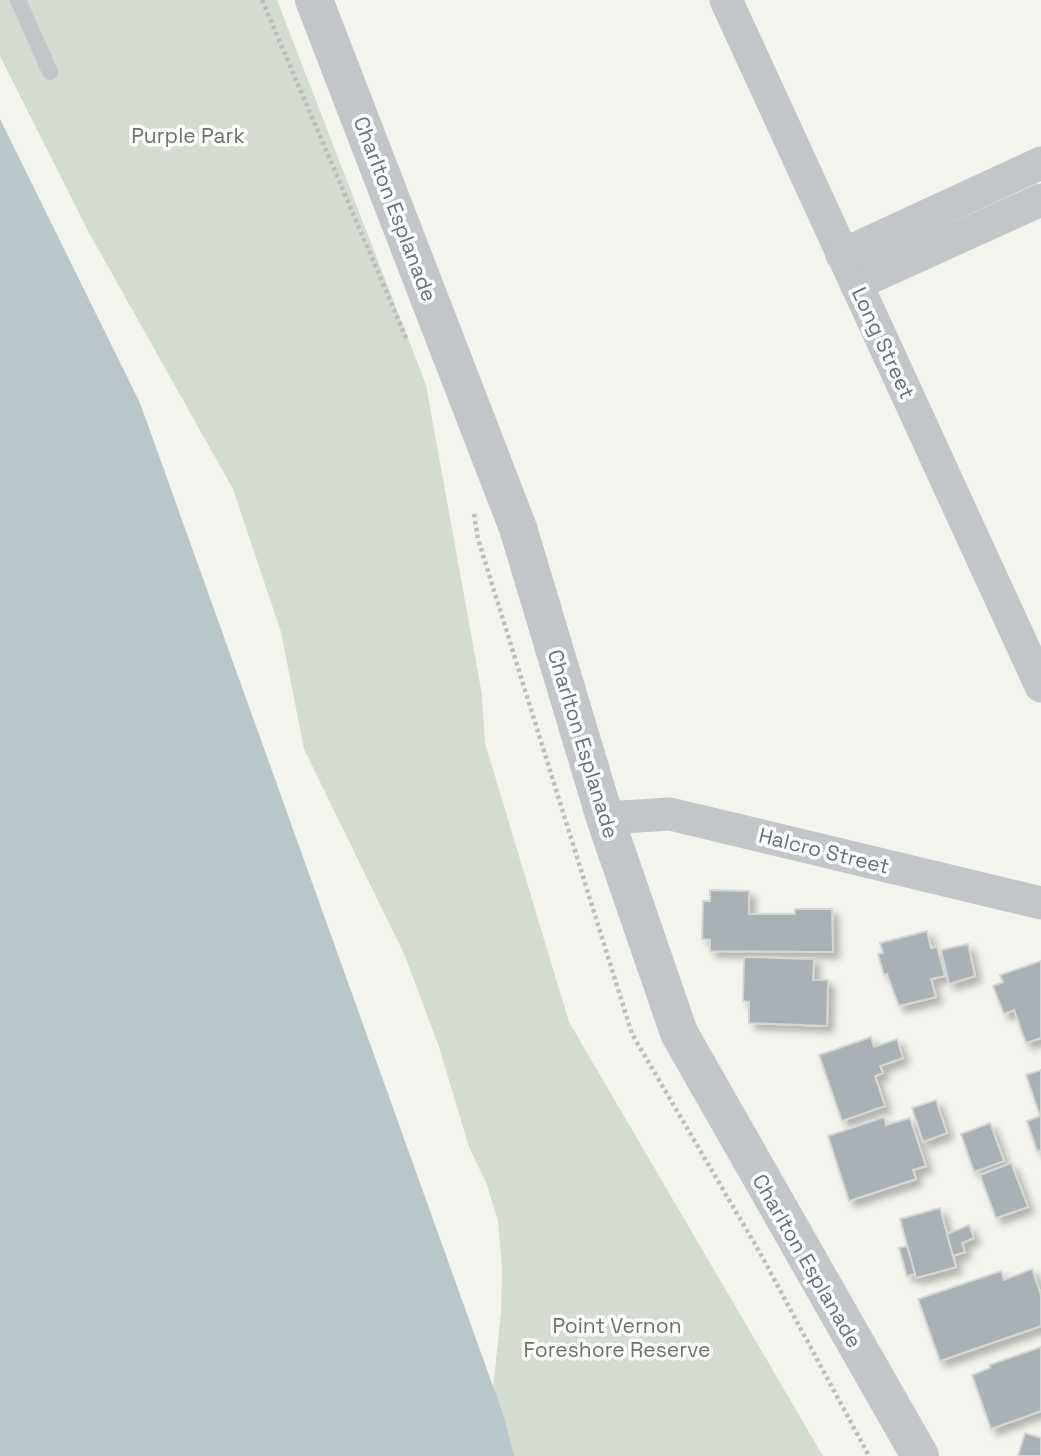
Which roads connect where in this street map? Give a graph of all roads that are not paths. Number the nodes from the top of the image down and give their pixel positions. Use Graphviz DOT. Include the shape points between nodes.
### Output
graph roads {
  1 [pos="18,0"];
  2 [pos="314,0"];
  3 [pos="726,0"];
  4 [pos="50,72"];
  5 [pos="1041,163"];
  6 [pos="1041,200"];
  7 [pos="849,269"];
  8 [pos="1041,686"];
  9 [pos="605,818"];
  10 [pos="1041,903"];
  11 [pos="920,1456"];
  1 -- 4 [label="lane"];
  2 -- 9 [label="street, Charlton Esplanade" via="518,528"];
  3 -- 7 [label="street, Long Street"];
  5 -- 7 [label="street"];
  6 -- 7 [label="street"];
  7 -- 8 [label="street, Long Street"];
  9 -- 10 [label="street, Halcro Street" via="670,814"];
  9 -- 11 [label="street, Charlton Esplanade" via="679,1033"];
}
